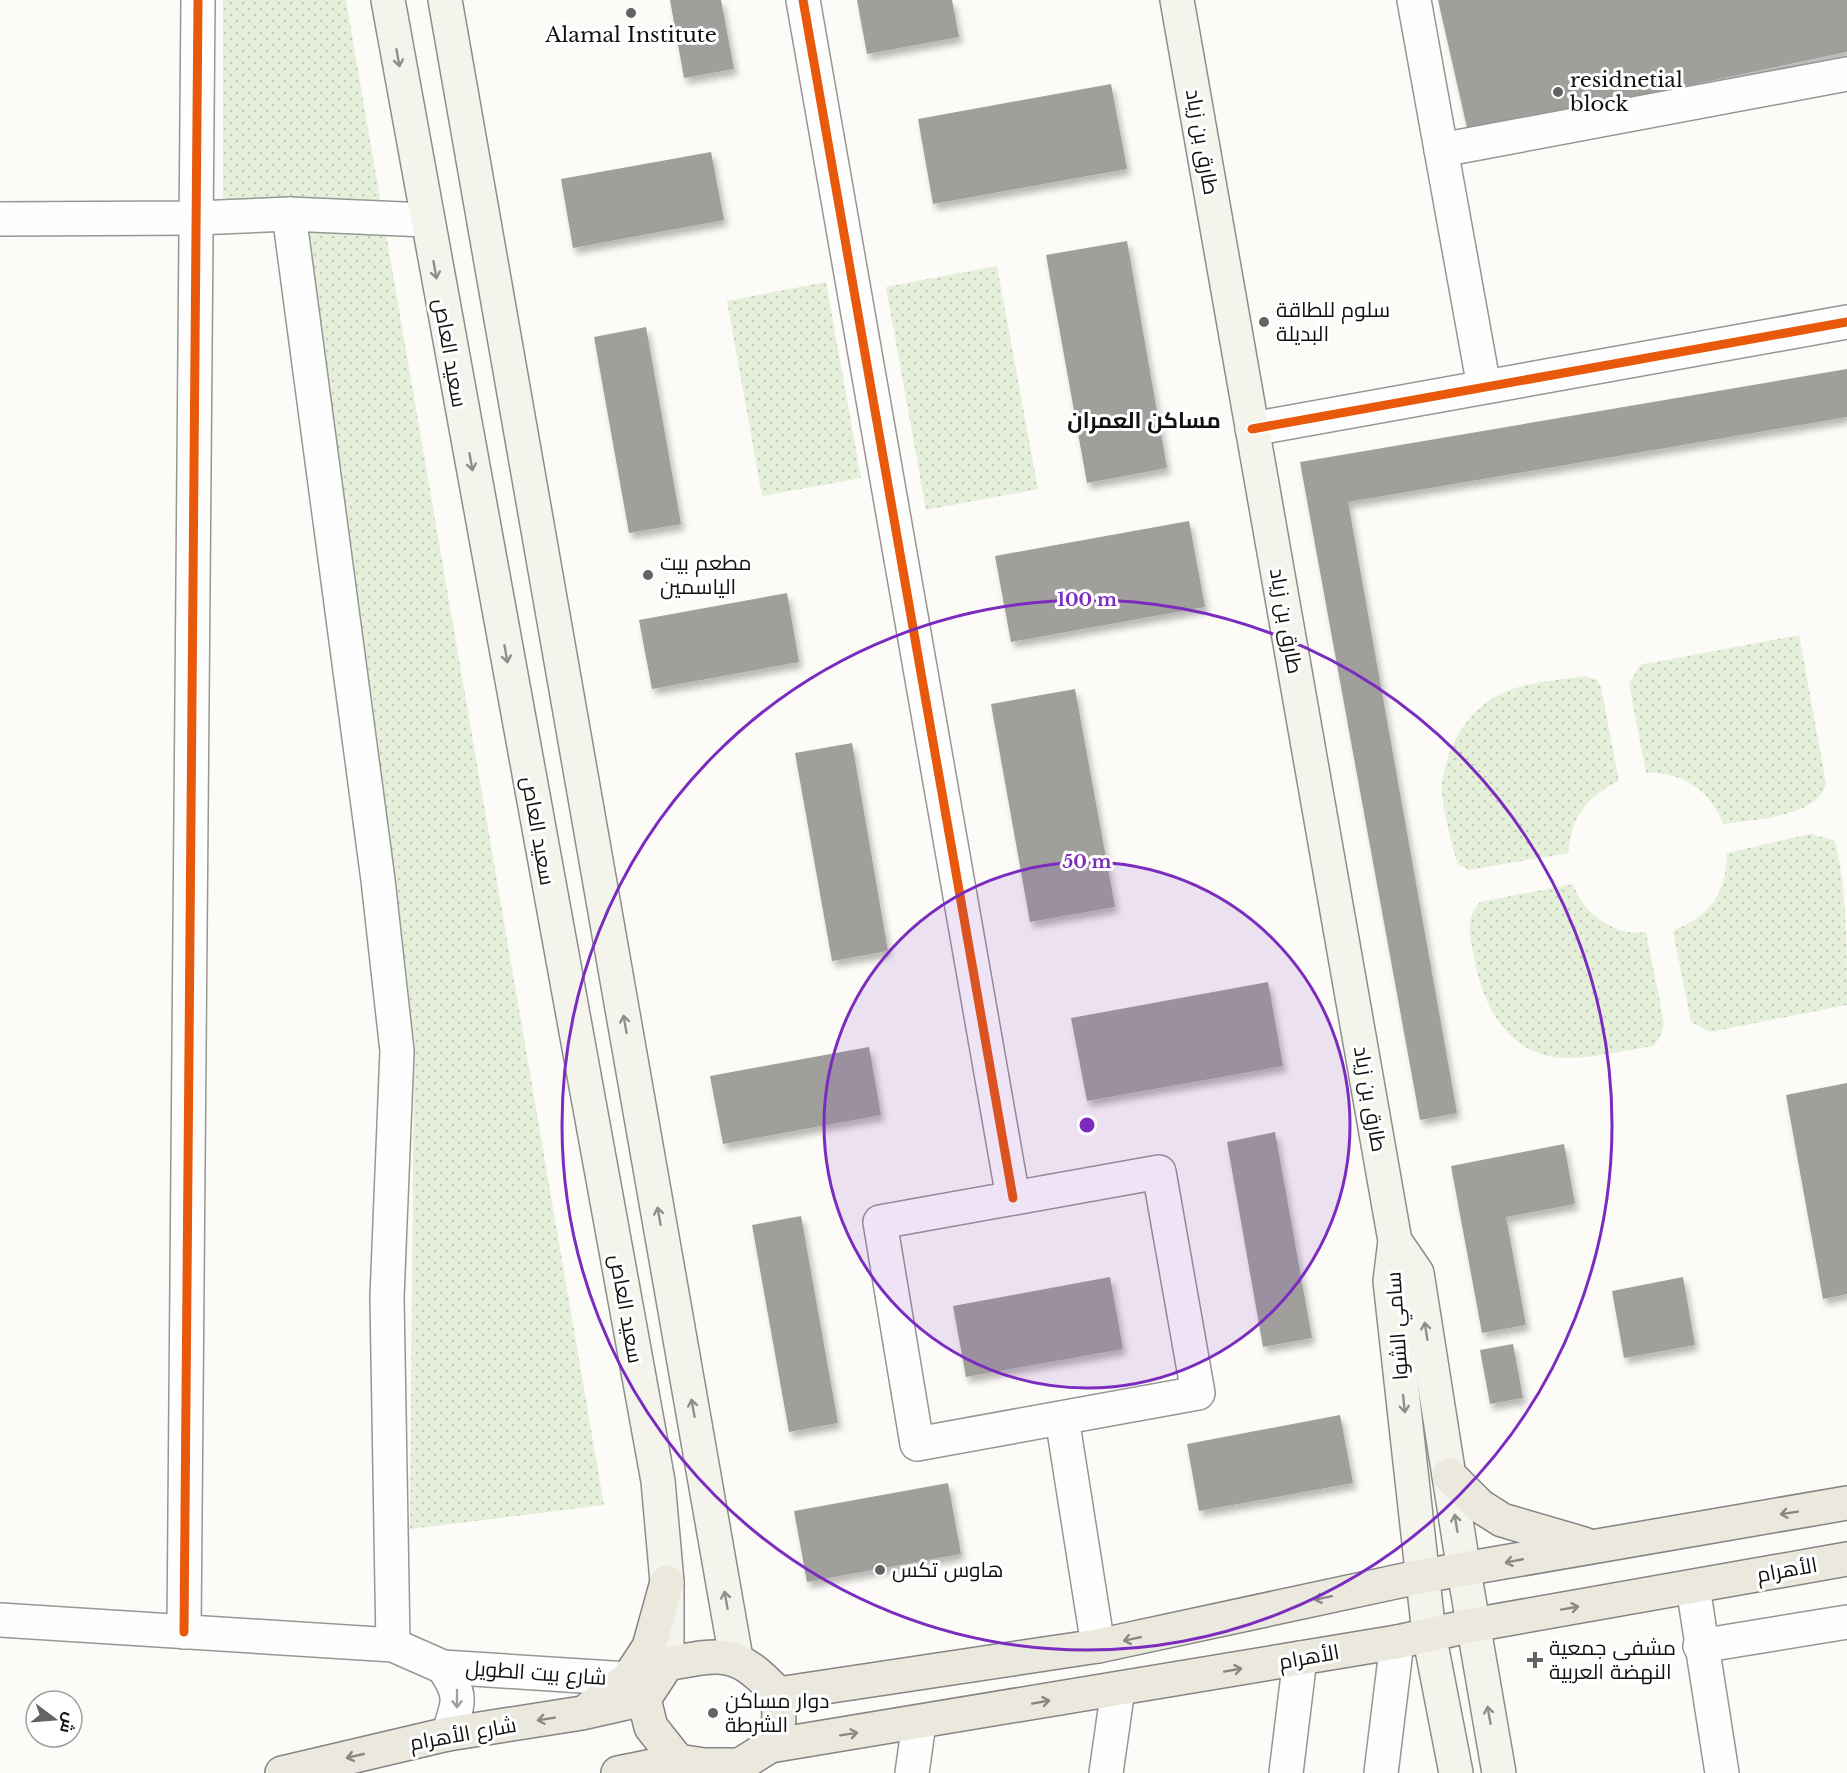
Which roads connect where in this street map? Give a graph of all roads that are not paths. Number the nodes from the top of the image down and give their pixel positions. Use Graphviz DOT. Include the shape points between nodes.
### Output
graph roads {
  1 [pos="198,0"];
  2 [pos="388,0"];
  3 [pos="446,0"];
  4 [pos="803,0"];
  5 [pos="1177,0"];
  6 [pos="1414,0"];
  7 [pos="1847,74"];
  8 [pos="1441,150"];
  9 [pos="289,214"];
  10 [pos="196,218"];
  11 [pos="0,219"];
  12 [pos="426,220"];
  13 [pos="1847,322"];
  14 [pos="1484,387"];
  15 [pos="1252,429"];
  16 [pos="1014,1198"];
  17 [pos="1395,1241"];
  18 [pos="1062,1418"];
  19 [pos="1449,1475"];
  20 [pos="1847,1503"];
  21 [pos="1591,1545"];
  22 [pos="1847,1559"];
  23 [pos="1464,1571"];
  24 [pos="1423,1576"];
  25 [pos="667,1582"];
  26 [pos="1693,1587"];
  27 [pos="0,1620"];
  28 [pos="1847,1622"];
  29 [pos="1473,1625"];
  30 [pos="184,1632"];
  31 [pos="1429,1634"];
  32 [pos="1397,1642"];
  33 [pos="393,1645"];
  34 [pos="1098,1646"];
  35 [pos="1700,1646"];
  36 [pos="736,1658"];
  37 [pos="1300,1658"];
  38 [pos="667,1664"];
  39 [pos="443,1666"];
  40 [pos="636,1689"];
  41 [pos="1118,1689"];
  42 [pos="778,1694"];
  43 [pos="919,1723"];
  44 [pos="448,1734"];
  45 [pos="770,1746"];
  46 [pos="695,1766"];
  47 [pos="282,1773"];
  48 [pos="618,1773"];
  49 [pos="912,1773"];
  50 [pos="1106,1773"];
  51 [pos="1286,1773"];
  52 [pos="1381,1773"];
  53 [pos="1456,1773"];
  54 [pos="1499,1773"];
  55 [pos="1722,1773"];
  1 -- 10 [label="street"];
  2 -- 12 [label="main road, سعيد العاص, one-way"];
  36 -- 3 [label="main road, one-way"];
  4 -- 16 [label="street"];
  5 -- 15 [label="main road, طارق بن زياد"];
  6 -- 8 [label="street"];
  7 -- 8 [label="street"];
  8 -- 14 [label="street"];
  9 -- 10 [label="street"];
  9 -- 12 [label="street"];
  9 -- 33 [label="street" via="378,879 397,1052 387,1297"];
  10 -- 11 [label="street"];
  10 -- 30 [label="street"];
  12 -- 25 [label="main road, سعيد العاص, one-way" via="658,1481"];
  13 -- 14 [label="street"];
  14 -- 15 [label="street"];
  15 -- 17 [label="main road, طارق بن زياد"];
  16 -- 18 [label="street" via="880,1222 917,1444"];
  16 -- 18 [label="street" via="1159,1172 1198,1393"];
  19 -- 17 [label="main road, سامي الشوا, one-way" via="1417,1273"];
  17 -- 24 [label="main road, سامي الشوا, one-way" via="1390,1281"];
  18 -- 34 [label="street"];
  19 -- 21 [label="main road" via="1480,1506 1502,1520"];
  23 -- 19 [label="main road, سامي الشوا, one-way"];
  20 -- 21 [label="main road, one-way"];
  21 -- 23 [label="main road, one-way"];
  22 -- 26 [label="main road, الأهرام"];
  23 -- 24 [label="main road"];
  23 -- 29 [label="main road, سامي الشوا"];
  24 -- 31 [label="main road, سامي الشوا"];
  24 -- 34 [label="main road, one-way"];
  25 -- 38 [label="main road, سعيد العاص"];
  25 -- 40 [label="main road"];
  29 -- 26 [label="main road, الأهرام, one-way"];
  26 -- 35 [label="street"];
  27 -- 30 [label="street, شارع بيت الطويل"];
  28 -- 35 [label="street"];
  29 -- 31 [label="main road, الأهرام"];
  54 -- 29 [label="main road, سامي الشوا, one-way"];
  30 -- 33 [label="street, شارع بيت الطويل"];
  31 -- 32 [label="main road, الأهرام"];
  31 -- 53 [label="main road, سامي الشوا"];
  32 -- 37 [label="main road, الأهرام"];
  32 -- 52 [label="street"];
  33 -- 39 [label="street, شارع بيت الطويل"];
  34 -- 42 [label="main road"];
  35 -- 55 [label="street"];
  36 -- 38 [label="main road" via="702,1657"];
  36 -- 42 [label="main road" via="760,1674"];
  41 -- 37 [label="main road, الأهرام, one-way"];
  37 -- 51 [label="street"];
  38 -- 40 [label="main road"];
  39 -- 40 [label="street, شارع بيت الطويل"];
  39 -- 44 [label="street, one-way" via="457,1686 457,1708"];
  40 -- 44 [label="main road, شارع الأهرام, one-way" via="582,1713"];
  40 -- 46 [label="main road" via="651,1727"];
  43 -- 41 [label="main road, الأهرام, one-way"];
  41 -- 50 [label="street"];
  42 -- 45 [label="main road" via="779,1720"];
  45 -- 43 [label="main road, الأهرام, one-way"];
  43 -- 49 [label="street"];
  44 -- 47 [label="main road, شارع الأهرام, one-way"];
  45 -- 46 [label="main road" via="740,1765"];
  46 -- 48 [label="main road"];
}
